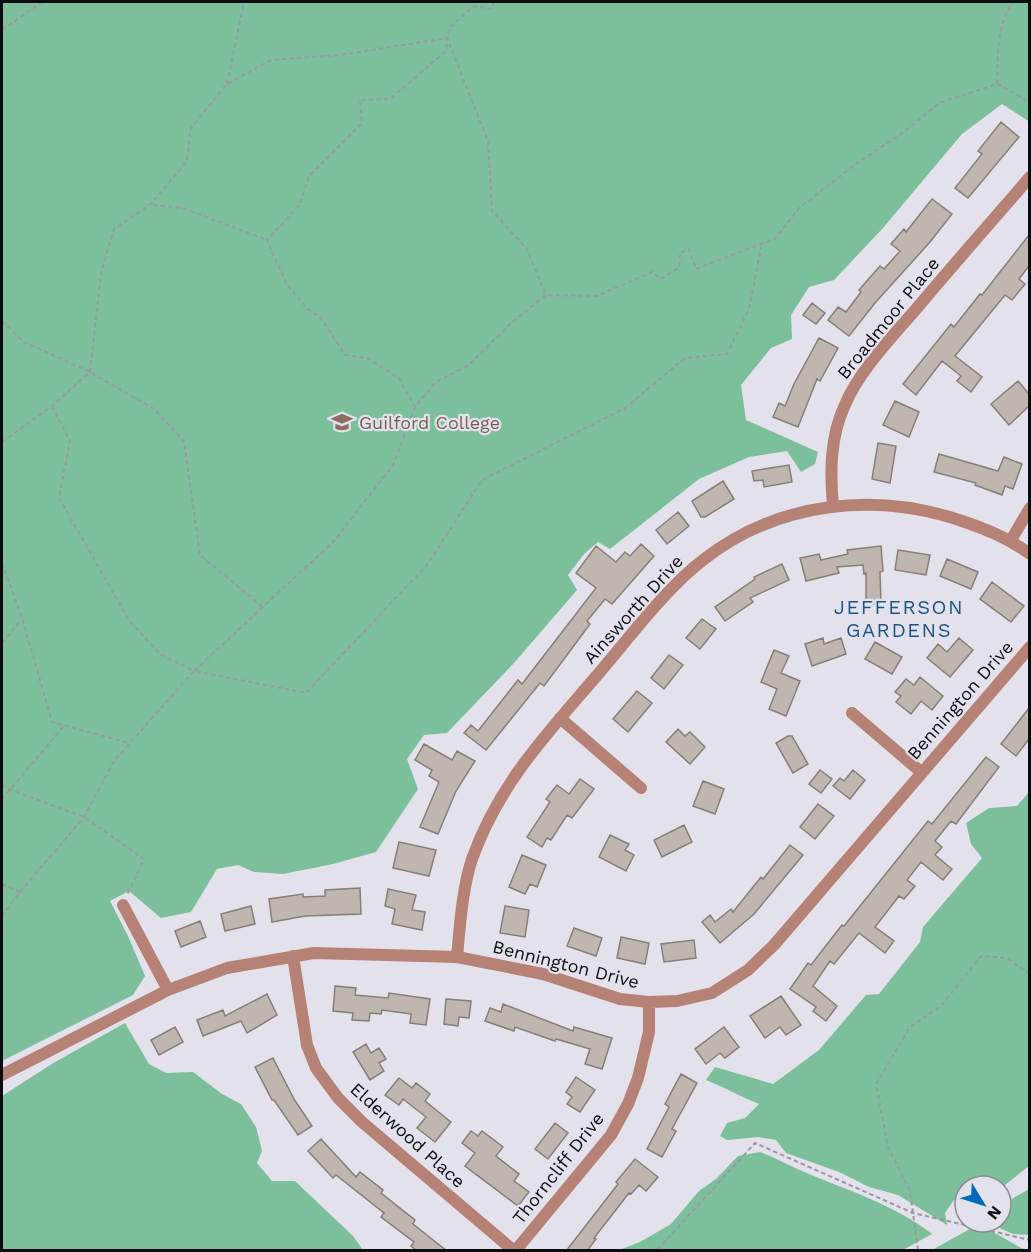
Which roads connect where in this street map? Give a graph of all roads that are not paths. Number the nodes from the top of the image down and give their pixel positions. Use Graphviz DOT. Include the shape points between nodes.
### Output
graph roads {
  1 [pos="1029,177"];
  2 [pos="833,506"];
  3 [pos="1029,508"];
  4 [pos="1011,540"];
  5 [pos="1029,554"];
  6 [pos="1029,647"];
  7 [pos="852,713"];
  8 [pos="560,718"];
  9 [pos="921,772"];
  10 [pos="641,788"];
  11 [pos="123,905"];
  12 [pos="293,956"];
  13 [pos="457,957"];
  14 [pos="168,990"];
  15 [pos="649,1002"];
  16 [pos="2,1075"];
  17 [pos="514,1251"];
  1 -- 2 [label="street, Broadmoor Place" via="853,388 835,434"];
  2 -- 4 [label="street, Ainsworth Drive" via="899,506 941,513"];
  2 -- 8 [label="street, Ainsworth Drive" via="769,522 734,538 703,560 674,587"];
  3 -- 4 [label="street"];
  4 -- 5 [label="street, Ainsworth Drive"];
  6 -- 9 [label="street, Bennington Drive"];
  7 -- 9 [label="street"];
  8 -- 10 [label="street"];
  8 -- 13 [label="street, Ainsworth Drive" via="506,786 476,850 461,909"];
  9 -- 15 [label="street, Bennington Drive" via="774,945 748,970 712,993"];
  11 -- 14 [label="street"];
  12 -- 13 [label="street, Bennington Drive" via="314,953"];
  12 -- 14 [label="street, Bennington Drive" via="227,968"];
  12 -- 17 [label="street, Elderwood Place" via="307,1045 316,1068 338,1098"];
  13 -- 15 [label="street, Bennington Drive" via="543,974 620,999"];
  14 -- 16 [label="street, Bennington Drive"];
  15 -- 17 [label="street, Thorncliff Drive" via="649,1032 628,1104 611,1135"];
}
